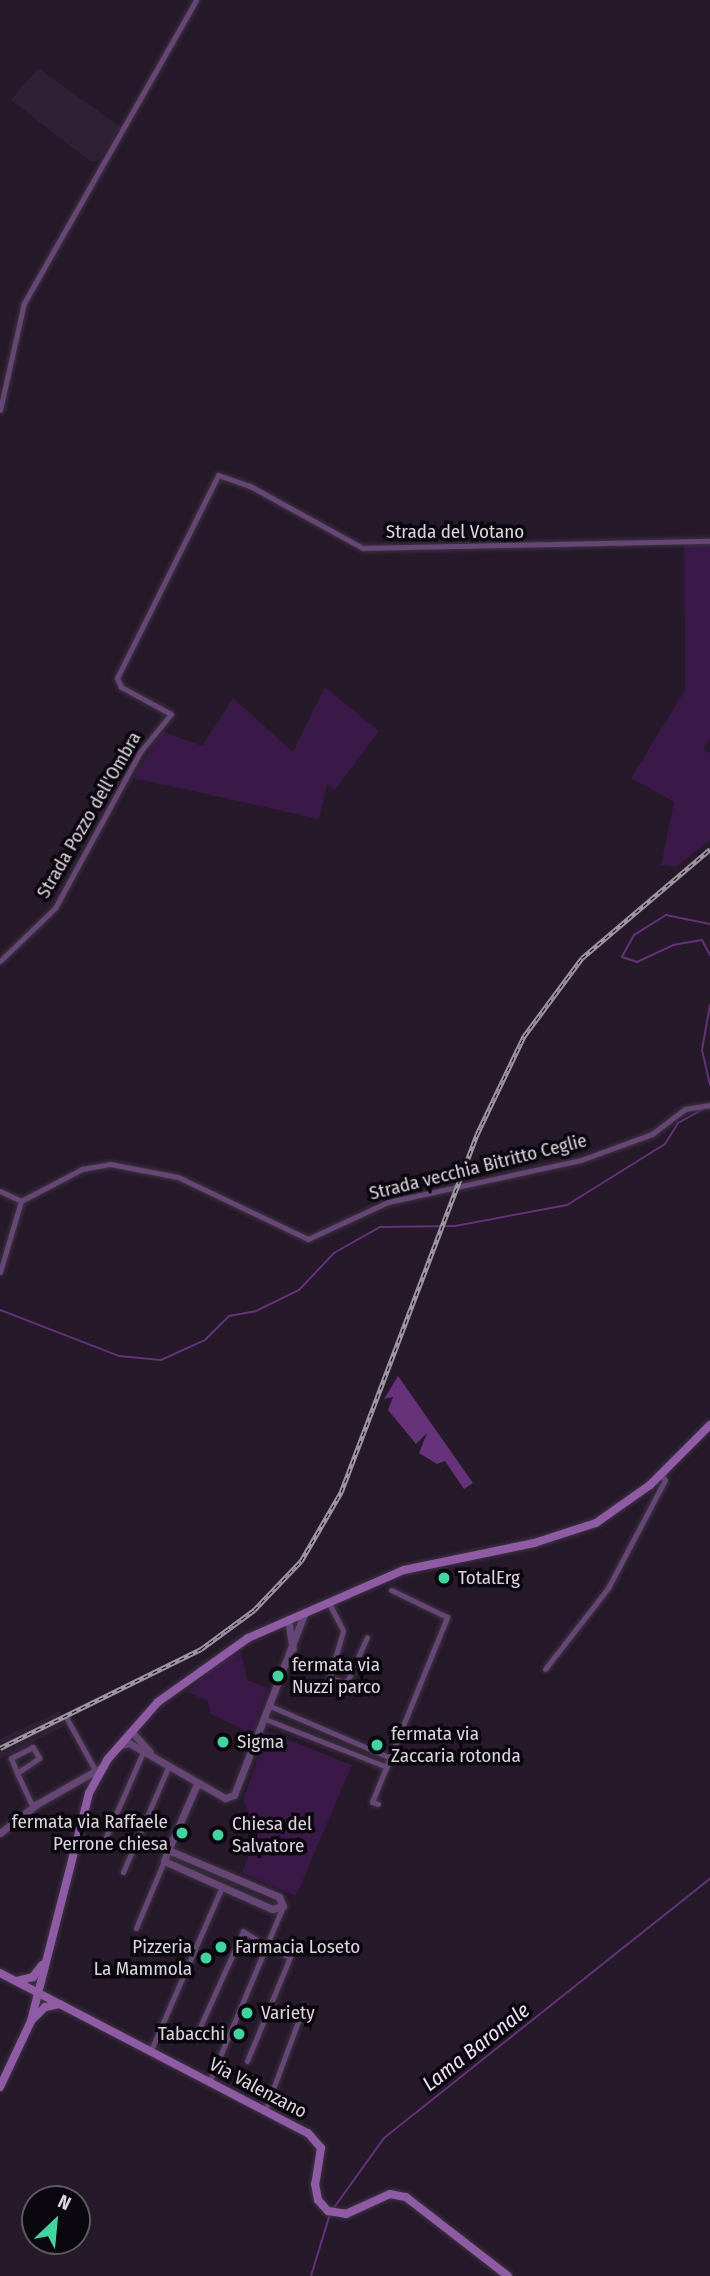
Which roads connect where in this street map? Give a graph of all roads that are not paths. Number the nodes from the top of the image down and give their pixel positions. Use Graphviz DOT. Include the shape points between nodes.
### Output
graph roads {
  1 [pos="196,0"];
  2 [pos="0,410"];
  3 [pos="218,475"];
  4 [pos="710,541"];
  5 [pos="0,961"];
  6 [pos="710,1105"];
  7 [pos="0,1191"];
  8 [pos="21,1201"];
  9 [pos="0,1272"];
  10 [pos="710,1425"];
  11 [pos="662,1475"];
  12 [pos="391,1590"];
  13 [pos="328,1603"];
  14 [pos="306,1612"];
  15 [pos="289,1619"];
  16 [pos="272,1626"];
  17 [pos="291,1634"];
  18 [pos="301,1635"];
  19 [pos="367,1637"];
  20 [pos="293,1650"];
  21 [pos="545,1669"];
  22 [pos="270,1706"];
  23 [pos="142,1718"];
  24 [pos="67,1719"];
  25 [pos="265,1719"];
  26 [pos="132,1730"];
  27 [pos="140,1736"];
  28 [pos="132,1745"];
  29 [pos="119,1746"];
  30 [pos="143,1752"];
  31 [pos="22,1753"];
  32 [pos="155,1757"];
  33 [pos="391,1758"];
  34 [pos="29,1765"];
  35 [pos="169,1765"];
  36 [pos="99,1767"];
  37 [pos="387,1767"];
  38 [pos="17,1773"];
  39 [pos="198,1782"];
  40 [pos="378,1804"];
  41 [pos="33,1807"];
  42 [pos="0,1833"];
  43 [pos="105,1839"];
  44 [pos="169,1850"];
  45 [pos="164,1861"];
  46 [pos="123,1872"];
  47 [pos="222,1887"];
  48 [pos="283,1906"];
  49 [pos="136,1928"];
  50 [pos="266,1947"];
  51 [pos="46,1961"];
  52 [pos="0,1973"];
  53 [pos="17,1981"];
  54 [pos="38,1992"];
  55 [pos="62,2004"];
  56 [pos="304,2005"];
  57 [pos="31,2021"];
  58 [pos="195,2038"];
  59 [pos="151,2050"];
  60 [pos="247,2062"];
  61 [pos="210,2080"];
  62 [pos="0,2087"];
  63 [pos="266,2108"];
  64 [pos="508,2276"];
  1 -- 2 [label="street" via="24,303"];
  3 -- 4 [label="street, Strada del Votano" via="262,492 359,547"];
  3 -- 5 [label="street, Strada Pozzo dell'Ombra" via="117,678 121,687 171,714 140,752 55,908"];
  6 -- 8 [label="street, Strada vecchia Bitritto Ceglie" via="685,1109 652,1134 581,1160 388,1202 308,1239 178,1177 110,1164 82,1169"];
  7 -- 8 [label="street"];
  8 -- 9 [label="street"];
  10 -- 11 [label="main road"];
  11 -- 13 [label="main road" via="582,1530 422,1564"];
  11 -- 21 [label="street" via="665,1480 608,1588"];
  12 -- 33 [label="street" via="447,1617"];
  13 -- 14 [label="main road"];
  13 -- 19 [label="street" via="343,1631 329,1679 347,1682"];
  14 -- 15 [label="main road"];
  14 -- 18 [label="street"];
  15 -- 16 [label="main road"];
  15 -- 17 [label="street"];
  15 -- 18 [label="street"];
  16 -- 17 [label="street"];
  16 -- 23 [label="main road" via="197,1670"];
  17 -- 20 [label="street"];
  18 -- 20 [label="street"];
  20 -- 22 [label="street"];
  22 -- 25 [label="street"];
  22 -- 33 [label="street"];
  23 -- 26 [label="main road"];
  23 -- 27 [label="street"];
  24 -- 36 [label="street"];
  25 -- 37 [label="street"];
  25 -- 39 [label="street" via="230,1798"];
  26 -- 27 [label="street"];
  26 -- 28 [label="street"];
  26 -- 29 [label="main road"];
  27 -- 32 [label="street"];
  28 -- 29 [label="street"];
  28 -- 30 [label="street"];
  29 -- 36 [label="main road"];
  30 -- 32 [label="street"];
  30 -- 43 [label="street"];
  31 -- 34 [label="street"];
  31 -- 34 [label="street" via="33,1747 39,1758"];
  31 -- 38 [label="street" via="11,1758"];
  32 -- 35 [label="street"];
  33 -- 37 [label="street"];
  34 -- 38 [label="street"];
  35 -- 39 [label="street"];
  35 -- 46 [label="street"];
  36 -- 41 [label="street"];
  36 -- 51 [label="main road" via="81,1816"];
  37 -- 40 [label="street" via="372,1802"];
  38 -- 41 [label="street"];
  39 -- 44 [label="street"];
  41 -- 42 [label="street"];
  44 -- 45 [label="street"];
  44 -- 48 [label="street" via="279,1897"];
  45 -- 47 [label="street"];
  45 -- 49 [label="street"];
  47 -- 48 [label="street" via="275,1910"];
  47 -- 59 [label="street"];
  48 -- 50 [label="street"];
  50 -- 58 [label="street" via="243,1931"];
  50 -- 60 [label="street" via="290,1957"];
  50 -- 61 [label="street"];
  51 -- 53 [label="main road" via="33,1977"];
  51 -- 54 [label="main road"];
  51 -- 55 [label="main road" via="44,1987"];
  52 -- 53 [label="main road, Via Valenzano"];
  53 -- 54 [label="main road, Via Valenzano"];
  53 -- 57 [label="main road" via="32,1997"];
  54 -- 55 [label="main road, Via Valenzano"];
  54 -- 57 [label="main road"];
  55 -- 57 [label="main road" via="45,2007"];
  55 -- 59 [label="main road, Via Valenzano"];
  56 -- 63 [label="street"];
  57 -- 62 [label="main road"];
  59 -- 61 [label="main road, Via Valenzano"];
  61 -- 63 [label="main road, Via Valenzano"];
  63 -- 64 [label="main road, Via Valenzano" via="318,2143 322,2155 315,2184 318,2200 331,2213 346,2214 390,2194 406,2197"];
}
